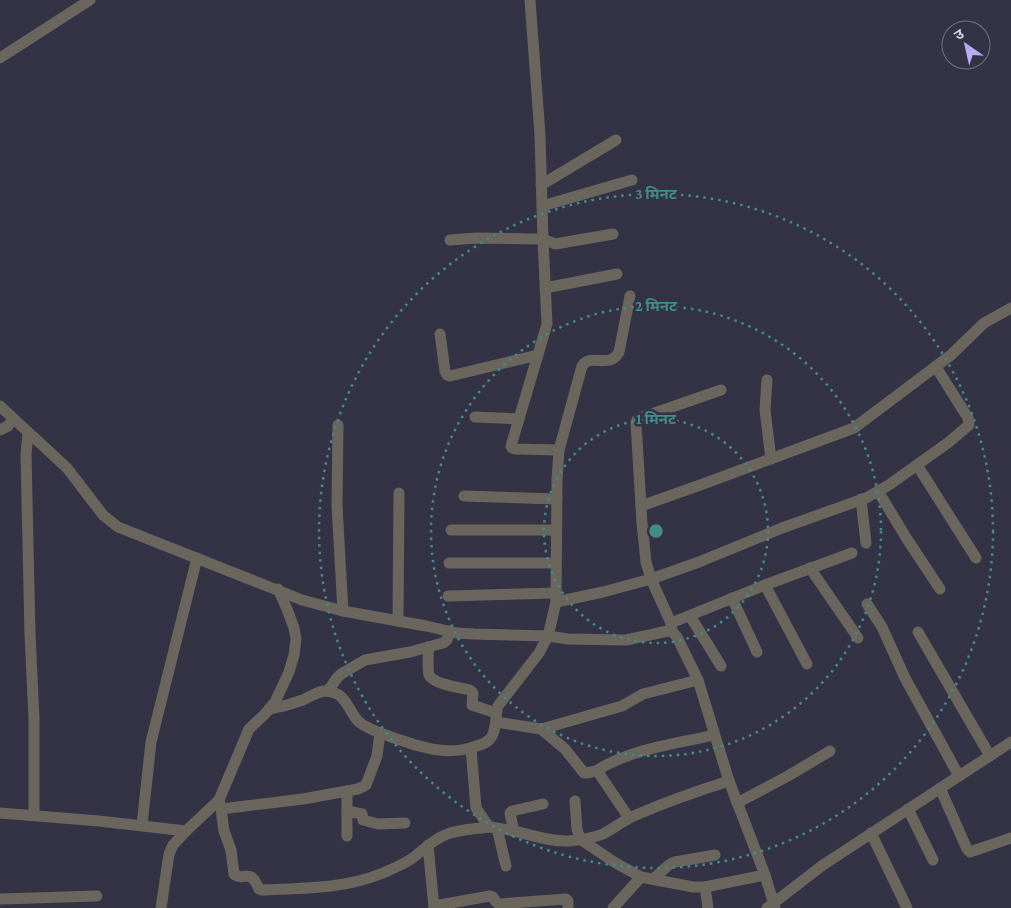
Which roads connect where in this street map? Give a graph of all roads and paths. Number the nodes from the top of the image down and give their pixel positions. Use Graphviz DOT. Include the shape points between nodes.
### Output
graph roads {
  1 [pos="90,0"];
  2 [pos="530,0"];
  3 [pos="0,58"];
  4 [pos="616,140"];
  5 [pos="632,180"];
  6 [pos="541,184"];
  7 [pos="542,206"];
  8 [pos="613,234"];
  9 [pos="543,239"];
  10 [pos="450,240"];
  11 [pos="617,274"];
  12 [pos="546,288"];
  13 [pos="630,296"];
  14 [pos="1011,308"];
  15 [pos="440,334"];
  16 [pos="538,355"];
  17 [pos="936,367"];
  18 [pos="766,380"];
  19 [pos="721,390"];
  20 [pos="0,406"];
  21 [pos="475,417"];
  22 [pos="13,419"];
  23 [pos="519,419"];
  24 [pos="338,424"];
  25 [pos="0,430"];
  26 [pos="28,433"];
  27 [pos="560,450"];
  28 [pos="771,459"];
  29 [pos="917,465"];
  30 [pos="878,491"];
  31 [pos="399,493"];
  32 [pos="464,496"];
  33 [pos="557,499"];
  34 [pos="861,499"];
  35 [pos="641,506"];
  36 [pos="451,530"];
  37 [pos="556,530"];
  38 [pos="866,543"];
  39 [pos="852,553"];
  40 [pos="196,558"];
  41 [pos="976,558"];
  42 [pos="556,563"];
  43 [pos="449,564"];
  44 [pos="810,568"];
  45 [pos="651,579"];
  46 [pos="765,585"];
  47 [pos="278,589"];
  48 [pos="940,589"];
  49 [pos="448,596"];
  50 [pos="556,597"];
  51 [pos="732,598"];
  52 [pos="868,604"];
  53 [pos="343,611"];
  54 [pos="690,616"];
  55 [pos="398,621"];
  56 [pos="672,627"];
  57 [pos="450,631"];
  58 [pos="918,632"];
  59 [pos="548,636"];
  60 [pos="858,638"];
  61 [pos="428,647"];
  62 [pos="758,652"];
  63 [pos="807,664"];
  64 [pos="721,666"];
  65 [pos="698,680"];
  66 [pos="328,691"];
  67 [pos="270,709"];
  68 [pos="496,718"];
  69 [pos="541,729"];
  70 [pos="380,733"];
  71 [pos="714,735"];
  72 [pos="1011,742"];
  73 [pos="471,748"];
  74 [pos="830,751"];
  75 [pos="990,756"];
  76 [pos="596,771"];
  77 [pos="959,776"];
  78 [pos="729,781"];
  79 [pos="940,788"];
  80 [pos="347,791"];
  81 [pos="575,801"];
  82 [pos="737,803"];
  83 [pos="543,804"];
  84 [pos="220,805"];
  85 [pos="908,808"];
  86 [pos="347,811"];
  87 [pos="0,813"];
  88 [pos="34,815"];
  89 [pos="629,818"];
  90 [pos="405,823"];
  91 [pos="142,825"];
  92 [pos="494,827"];
  93 [pos="186,831"];
  94 [pos="514,832"];
  95 [pos="870,833"];
  96 [pos="346,836"];
  97 [pos="1011,838"];
  98 [pos="580,839"];
  99 [pos="428,846"];
  100 [pos="715,855"];
  101 [pos="932,860"];
  102 [pos="506,866"];
  103 [pos="765,875"];
  104 [pos="647,878"];
  105 [pos="705,887"];
  106 [pos="96,896"];
  107 [pos="1,900"];
  108 [pos="772,906"];
  109 [pos="434,907"];
  110 [pos="161,908"];
  111 [pos="568,908"];
  112 [pos="613,908"];
  113 [pos="708,908"];
  114 [pos="907,908"];
  1 -- 3 [label="street"];
  2 -- 6 [label="street"];
  4 -- 6 [label="street"];
  5 -- 7 [label="street"];
  6 -- 7 [label="street"];
  7 -- 9 [label="street"];
  8 -- 9 [label="street" via="555,244"];
  9 -- 10 [label="street"];
  9 -- 12 [label="street"];
  11 -- 12 [label="street"];
  12 -- 16 [label="street" via="547,324"];
  13 -- 27 [label="street" via="615,358 587,361 582,366"];
  14 -- 17 [label="street" via="984,323"];
  15 -- 16 [label="street" via="445,371 450,376"];
  16 -- 23 [label="street"];
  17 -- 28 [label="street" via="854,428"];
  17 -- 29 [label="street" via="968,418 969,425"];
  18 -- 28 [label="street" via="765,410"];
  19 -- 35 [label="street" via="637,420"];
  20 -- 22 [label="street"];
  21 -- 23 [label="street"];
  22 -- 25 [label="street"];
  22 -- 26 [label="street"];
  23 -- 27 [label="street" via="512,448"];
  24 -- 53 [label="street" via="337,506"];
  26 -- 40 [label="street" via="67,468 109,521"];
  26 -- 88 [label="street"];
  27 -- 33 [label="street"];
  28 -- 35 [label="street"];
  29 -- 30 [label="street"];
  29 -- 41 [label="street"];
  30 -- 34 [label="street"];
  30 -- 48 [label="street"];
  31 -- 55 [label="street"];
  32 -- 33 [label="street"];
  33 -- 37 [label="street"];
  34 -- 38 [label="street"];
  34 -- 45 [label="street"];
  35 -- 45 [label="street" via="646,562"];
  36 -- 37 [label="street"];
  37 -- 42 [label="street"];
  39 -- 44 [label="street"];
  40 -- 47 [label="street"];
  40 -- 91 [label="street" via="151,742"];
  42 -- 43 [label="street"];
  42 -- 50 [label="street"];
  44 -- 46 [label="street"];
  44 -- 60 [label="street"];
  45 -- 50 [label="street" via="603,592"];
  45 -- 56 [label="street"];
  46 -- 51 [label="street"];
  46 -- 63 [label="street"];
  47 -- 53 [label="street" via="302,600"];
  47 -- 67 [label="street" via="296,639 289,672"];
  49 -- 50 [label="street"];
  50 -- 59 [label="street"];
  51 -- 54 [label="street"];
  51 -- 62 [label="street"];
  52 -- 77 [label="street"];
  53 -- 55 [label="street"];
  54 -- 56 [label="street"];
  54 -- 64 [label="street"];
  55 -- 57 [label="street"];
  56 -- 59 [label="street" via="668,631 626,640"];
  56 -- 65 [label="street"];
  57 -- 59 [label="street"];
  57 -- 61 [label="street" via="445,642"];
  58 -- 75 [label="street"];
  59 -- 68 [label="street" via="539,653 501,701"];
  61 -- 66 [label="street" via="365,660 337,678"];
  61 -- 68 [label="street" via="432,679 470,690 473,693 472,704"];
  65 -- 69 [label="street" via="643,694 622,706"];
  65 -- 71 [label="street"];
  66 -- 67 [label="street"];
  66 -- 70 [label="street" via="339,695 359,722"];
  67 -- 84 [label="street" via="249,729"];
  68 -- 69 [label="street"];
  68 -- 73 [label="street" via="490,738"];
  69 -- 76 [label="street" via="565,749 584,773"];
  70 -- 73 [label="street" via="429,750"];
  70 -- 80 [label="street" via="377,756 366,785"];
  71 -- 76 [label="street" via="657,747 611,762"];
  71 -- 78 [label="street"];
  72 -- 75 [label="street"];
  73 -- 92 [label="street" via="476,808 487,824"];
  74 -- 82 [label="street"];
  75 -- 77 [label="street"];
  76 -- 89 [label="street"];
  77 -- 79 [label="street"];
  78 -- 82 [label="street"];
  78 -- 89 [label="street"];
  79 -- 85 [label="street"];
  79 -- 97 [label="street" via="970,852"];
  80 -- 84 [label="street" via="303,799"];
  80 -- 86 [label="street"];
  81 -- 98 [label="street" via="576,829"];
  82 -- 103 [label="street"];
  83 -- 94 [label="street" via="512,811"];
  84 -- 93 [label="street"];
  84 -- 99 [label="street" via="234,874 241,878 250,876 262,890 341,885 382,874 414,858"];
  85 -- 95 [label="street"];
  85 -- 101 [label="street"];
  86 -- 90 [label="street" via="362,814 363,820 378,824"];
  86 -- 96 [label="street"];
  87 -- 88 [label="street"];
  88 -- 91 [label="street"];
  89 -- 98 [label="street" via="604,833"];
  91 -- 93 [label="street"];
  92 -- 94 [label="street"];
  92 -- 99 [label="street" via="453,832"];
  92 -- 102 [label="street"];
  93 -- 110 [label="street" via="169,854"];
  94 -- 98 [label="street" via="558,841"];
  95 -- 108 [label="street"];
  95 -- 114 [label="street"];
  98 -- 104 [label="street" via="614,862"];
  99 -- 109 [label="street"];
  100 -- 104 [label="street" via="675,862"];
  103 -- 105 [label="street"];
  103 -- 108 [label="street"];
  104 -- 105 [label="street"];
  104 -- 112 [label="street"];
  105 -- 113 [label="street"];
  106 -- 107 [label="street"];
  109 -- 111 [label="street" via="490,896 499,904 566,899"];
}
